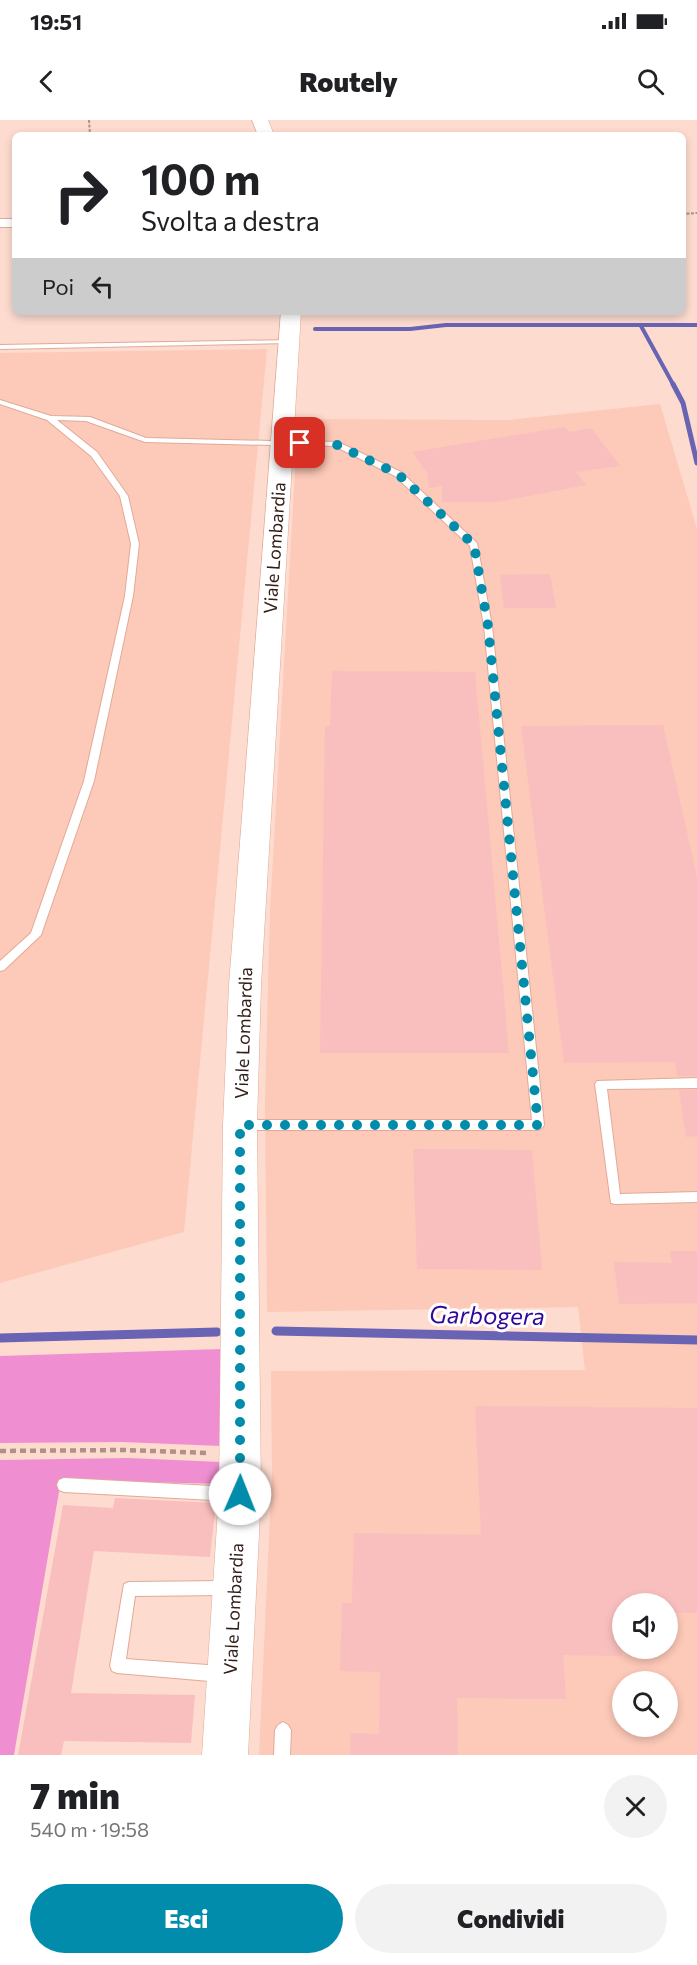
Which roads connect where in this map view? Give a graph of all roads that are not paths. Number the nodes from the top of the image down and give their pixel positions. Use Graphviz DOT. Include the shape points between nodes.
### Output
graph roads {
  1 [pos="290,326"];
  2 [pos="0,347"];
  3 [pos="0,402"];
  4 [pos="50,418"];
  5 [pos="271,442"];
  6 [pos="300,443"];
  7 [pos="0,967"];
  8 [pos="697,1083"];
  9 [pos="240,1125"];
  10 [pos="697,1197"];
  11 [pos="64,1485"];
  12 [pos="240,1494"];
  13 [pos="235,1588"];
  14 [pos="230,1674"];
  15 [pos="283,1730"];
  16 [pos="225,1755"];
  17 [pos="282,1755"];
  1 -- 2 [label="lane"];
  1 -- 9 [label="street, Viale Lombardia" via="247,951"];
  3 -- 4 [label="lane"];
  4 -- 5 [label="lane" via="87,419 146,440"];
  4 -- 7 [label="lane" via="94,454 124,496 135,544 129,596 89,781 36,935"];
  6 -- 9 [label="lane" via="335,444 398,474 474,545 488,626 538,1125"];
  8 -- 10 [label="lane" via="601,1084 615,1199"];
  9 -- 12 [label="street, Viale Lombardia"];
  11 -- 12 [label="lane"];
  12 -- 13 [label="street, Viale Lombardia"];
  13 -- 14 [label="street, Viale Lombardia"];
  13 -- 14 [label="lane" via="129,1589 117,1666"];
  14 -- 16 [label="street, Viale Lombardia"];
  15 -- 17 [label="lane"];
}
